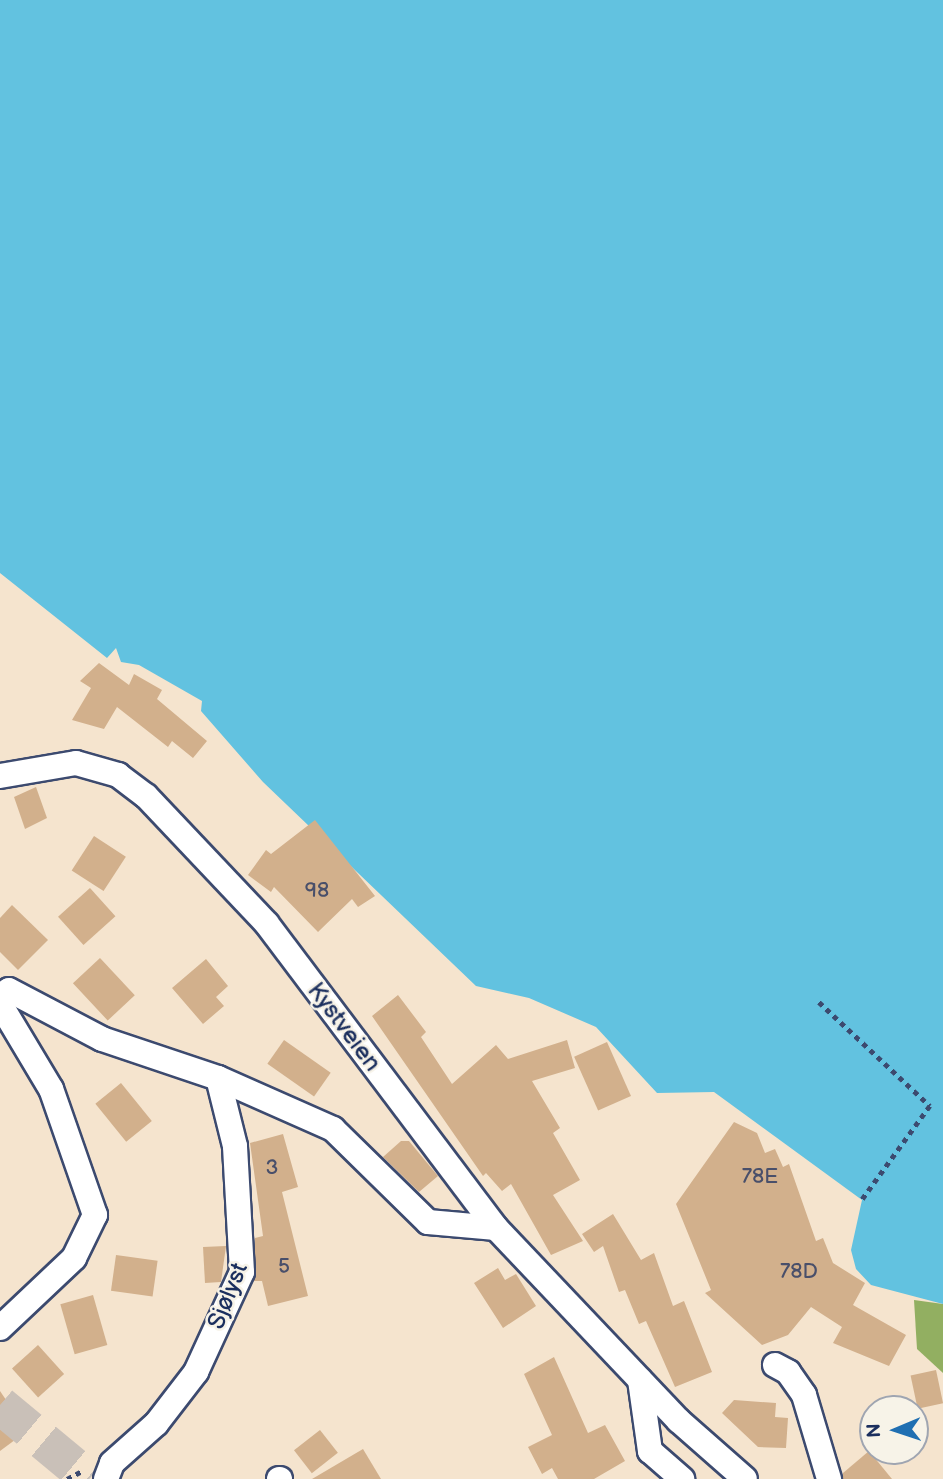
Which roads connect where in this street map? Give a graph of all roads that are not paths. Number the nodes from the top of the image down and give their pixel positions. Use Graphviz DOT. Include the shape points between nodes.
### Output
graph roads {
  1 [pos="0,776"];
  2 [pos="218,1078"];
  3 [pos="496,1228"];
  4 [pos="0,1328"];
  5 [pos="775,1365"];
  6 [pos="640,1380"];
  7 [pos="106,1479"];
  8 [pos="682,1479"];
  9 [pos="745,1479"];
  10 [pos="829,1479"];
  1 -- 3 [label="street, Kystveien" via="76,763 118,775 146,796 267,924"];
  2 -- 3 [label="street" via="333,1129 428,1222"];
  2 -- 4 [label="street" via="102,1039 18,991 3,992 2,1007 51,1089 95,1214 74,1258"];
  2 -- 7 [label="street, Sjølyst" via="235,1146 242,1272 196,1373 156,1424 112,1463"];
  3 -- 6 [label="street, Kystveien"];
  5 -- 10 [label="street" via="788,1372 804,1395"];
  6 -- 8 [label="street" via="650,1451"];
  6 -- 9 [label="street, Kystveien"];
}
